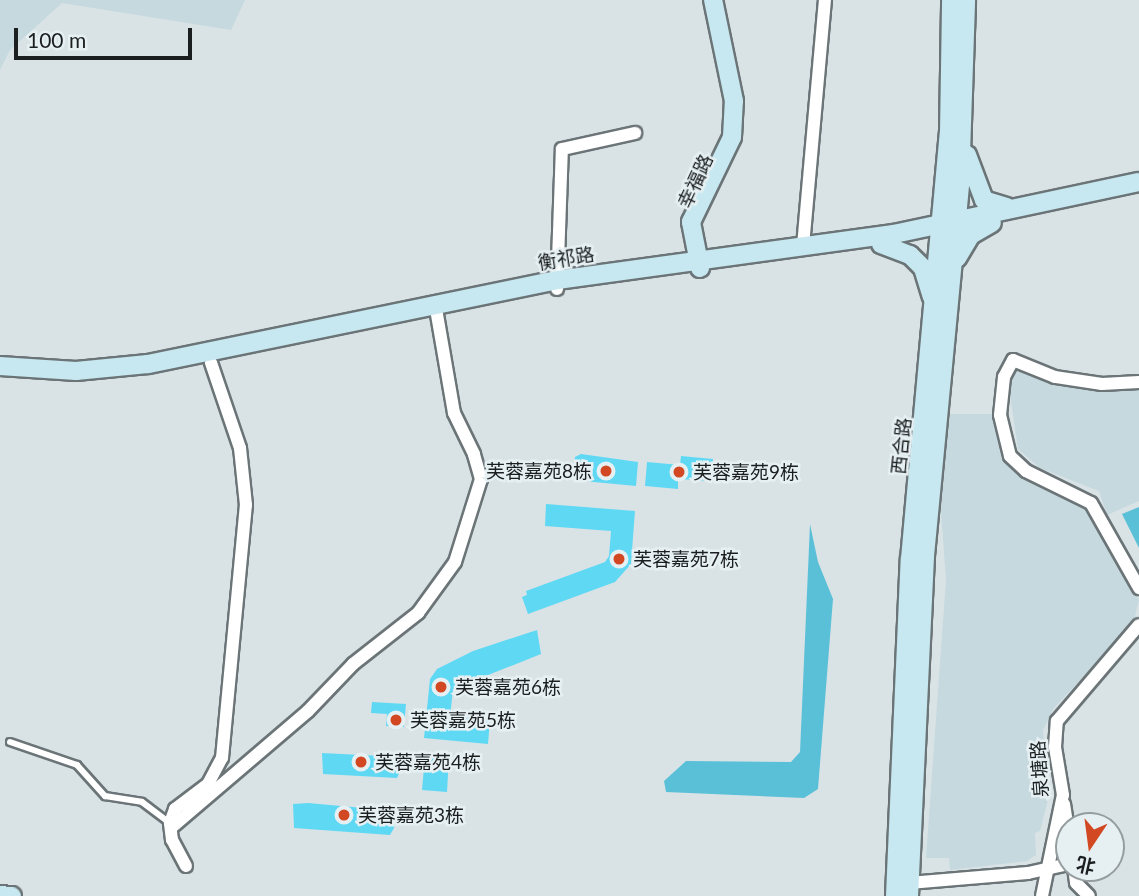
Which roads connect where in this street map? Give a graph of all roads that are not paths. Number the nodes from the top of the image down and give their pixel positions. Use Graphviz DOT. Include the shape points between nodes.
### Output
graph roads {
  1 [pos="713,0"];
  2 [pos="718,0"];
  3 [pos="825,0"];
  4 [pos="951,0"];
  5 [pos="966,0"];
  6 [pos="635,133"];
  7 [pos="962,134"];
  8 [pos="1139,182"];
  9 [pos="946,183"];
  10 [pos="1139,193"];
  11 [pos="1014,208"];
  12 [pos="992,223"];
  13 [pos="949,226"];
  14 [pos="888,239"];
  15 [pos="803,246"];
  16 [pos="700,263"];
  17 [pos="951,279"];
  18 [pos="557,285"];
  19 [pos="436,307"];
  20 [pos="936,311"];
  21 [pos="211,363"];
  22 [pos="0,366"];
  23 [pos="0,376"];
  24 [pos="1139,382"];
  25 [pos="1139,588"];
  26 [pos="1139,625"];
  27 [pos="10,742"];
  28 [pos="1063,795"];
  29 [pos="1066,812"];
  30 [pos="170,826"];
  31 [pos="186,866"];
  32 [pos="1055,867"];
  33 [pos="1048,869"];
  34 [pos="1076,882"];
  35 [pos="909,890"];
  36 [pos="0,895"];
  37 [pos="12,896"];
  38 [pos="895,896"];
  39 [pos="1042,896"];
  40 [pos="1089,896"];
  1 -- 16 [label="street, 幸福路" via="734,101 732,137 691,222"];
  2 -- 16 [label="street, 幸福路" via="740,102 737,139 698,222"];
  3 -- 15 [label="street"];
  4 -- 9 [label="street, 西合路"];
  5 -- 7 [label="street, 西合路"];
  6 -- 18 [label="street" via="562,149"];
  7 -- 11 [label="street" via="984,200"];
  7 -- 13 [label="street, 西合路"];
  8 -- 11 [label="street, 衡祁路"];
  9 -- 13 [label="street, 西合路"];
  9 -- 14 [label="street" via="931,220"];
  10 -- 12 [label="street, 衡祁路"];
  11 -- 13 [label="street, 衡祁路"];
  12 -- 13 [label="street, 衡祁路"];
  12 -- 17 [label="street" via="960,246"];
  13 -- 14 [label="street, 衡祁路"];
  13 -- 17 [label="street, 西合路"];
  13 -- 20 [label="street, 西合路"];
  14 -- 15 [label="street, 衡祁路"];
  14 -- 16 [label="street, 衡祁路"];
  14 -- 20 [label="street" via="923,268"];
  15 -- 16 [label="street, 衡祁路"];
  16 -- 18 [label="street, 衡祁路"];
  17 -- 35 [label="street, 西合路" via="925,556"];
  18 -- 19 [label="street, 衡祁路"];
  19 -- 21 [label="street, 衡祁路"];
  19 -- 22 [label="street, 衡祁路" via="148,365 76,371"];
  19 -- 30 [label="street" via="454,413 481,480 455,562 418,613 353,664 308,711"];
  20 -- 38 [label="street, 西合路" via="910,559"];
  21 -- 23 [label="street, 衡祁路" via="108,380"];
  21 -- 30 [label="street" via="240,448 246,505 228,720 217,771 208,784 174,809"];
  24 -- 25 [label="street" via="1055,377 1013,360 1004,377 1000,415 1010,456 1026,471 1091,503"];
  26 -- 28 [label="street, 泉塘路" via="1056,721"];
  27 -- 30 [label="lane" via="77,765 105,796 142,802"];
  28 -- 29 [label="street"];
  28 -- 33 [label="street, 泉塘路"];
  30 -- 31 [label="street"];
  32 -- 33 [label="street"];
  33 -- 35 [label="street"];
  33 -- 39 [label="street, 泉塘路"];
  34 -- 40 [label="street"];
  36 -- 37 [label="street"];
}
